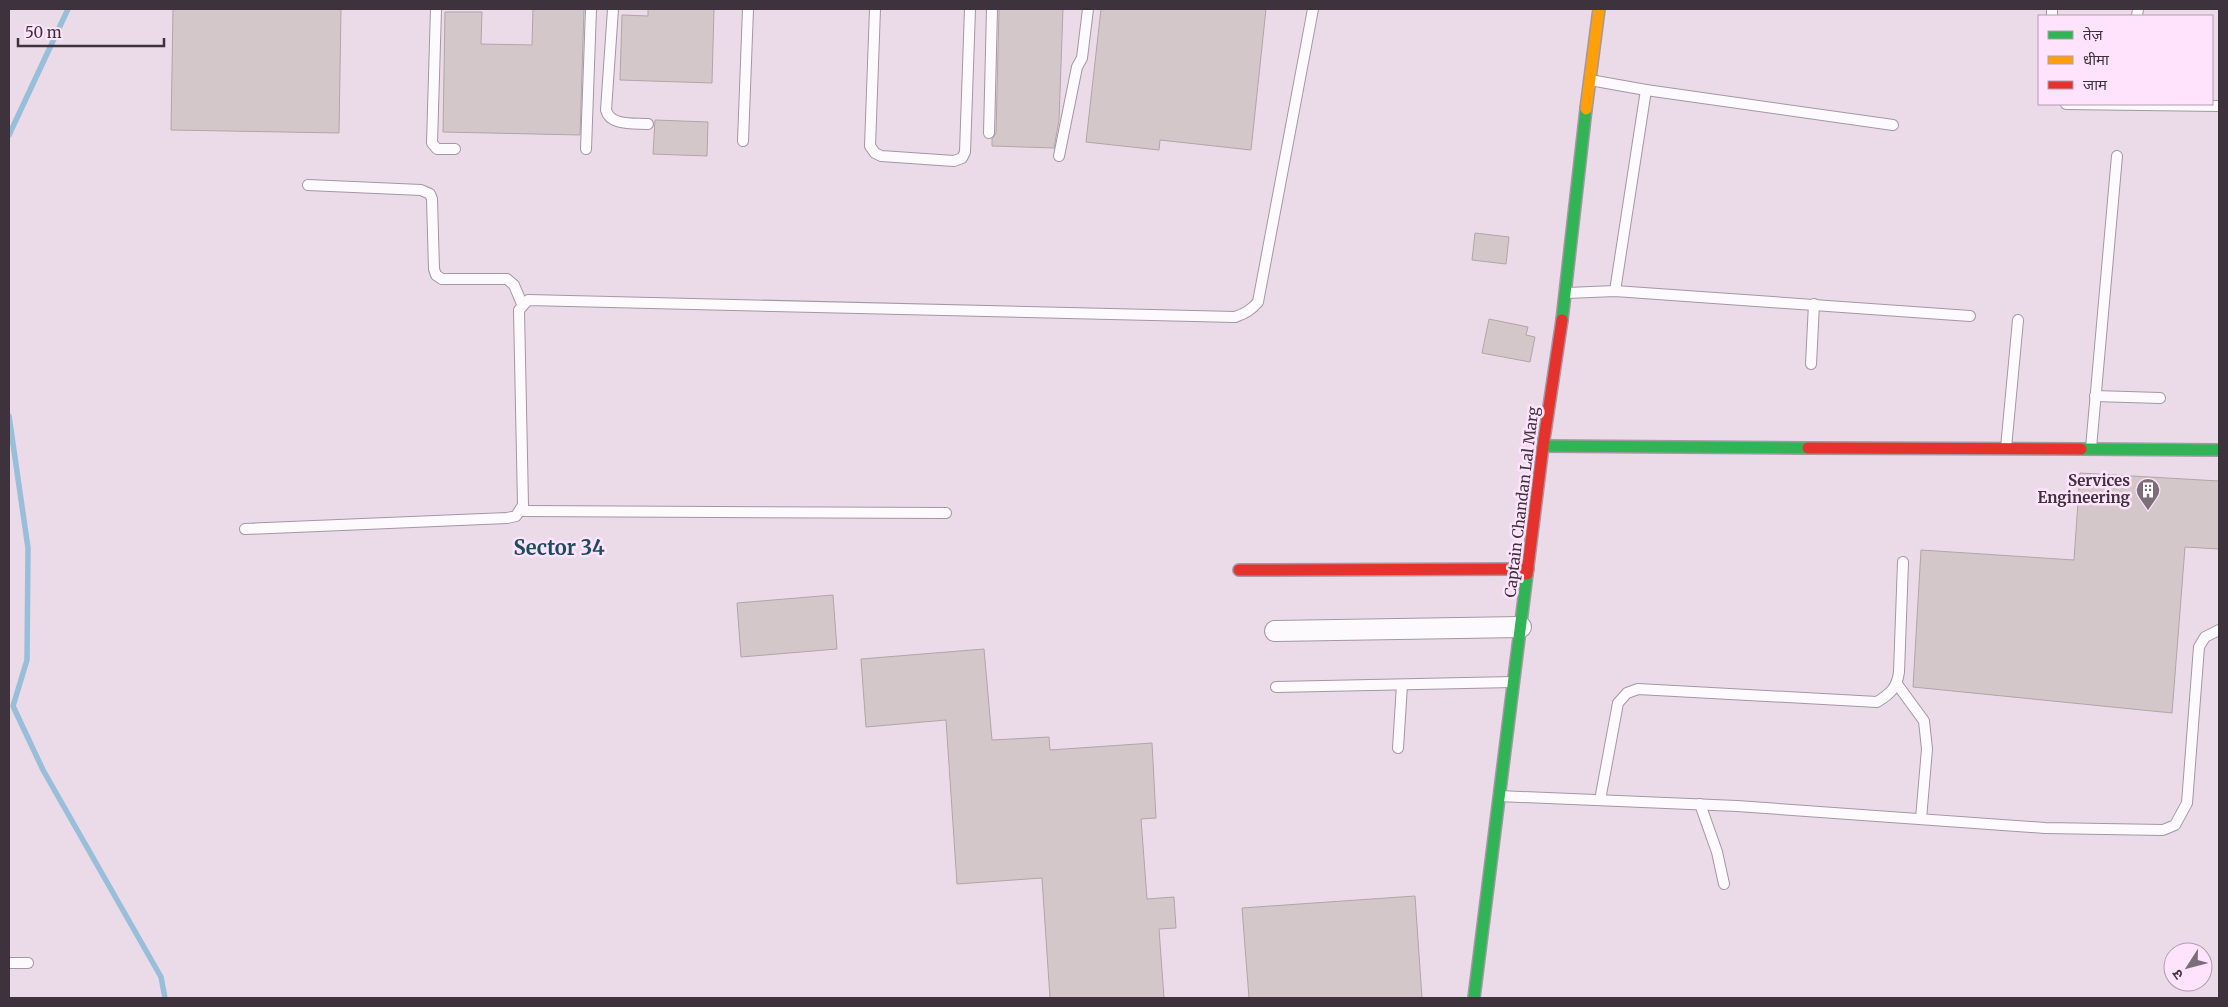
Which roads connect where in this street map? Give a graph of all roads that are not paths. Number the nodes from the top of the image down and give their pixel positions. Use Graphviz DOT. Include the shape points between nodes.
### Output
graph roads {
  1 [pos="436,9"];
  2 [pos="591,9"];
  3 [pos="613,9"];
  4 [pos="748,9"];
  5 [pos="875,9"];
  6 [pos="970,9"];
  7 [pos="992,9"];
  8 [pos="1088,9"];
  9 [pos="1313,9"];
  10 [pos="1599,9"];
  11 [pos="1589,79"];
  12 [pos="1646,90"];
  13 [pos="2176,105"];
  14 [pos="2219,106"];
  15 [pos="648,124"];
  16 [pos="1893,125"];
  17 [pos="989,133"];
  18 [pos="742,141"];
  19 [pos="455,149"];
  20 [pos="586,149"];
  21 [pos="1059,156"];
  22 [pos="2117,156"];
  23 [pos="308,185"];
  24 [pos="1615,291"];
  25 [pos="1566,293"];
  26 [pos="522,304"];
  27 [pos="1814,304"];
  28 [pos="1970,316"];
  29 [pos="2018,320"];
  30 [pos="1811,364"];
  31 [pos="2095,396"];
  32 [pos="2160,398"];
  33 [pos="1543,446"];
  34 [pos="2006,449"];
  35 [pos="2090,449"];
  36 [pos="2219,450"];
  37 [pos="521,511"];
  38 [pos="946,513"];
  39 [pos="245,529"];
  40 [pos="1903,562"];
  41 [pos="1528,569"];
  42 [pos="1239,570"];
  43 [pos="1521,627"];
  44 [pos="2219,630"];
  45 [pos="1275,631"];
  46 [pos="1514,682"];
  47 [pos="1897,684"];
  48 [pos="1402,685"];
  49 [pos="1276,687"];
  50 [pos="1398,748"];
  51 [pos="1499,796"];
  52 [pos="1600,800"];
  53 [pos="1700,804"];
  54 [pos="1921,819"];
  55 [pos="1724,884"];
  56 [pos="9,963"];
  57 [pos="28,963"];
  58 [pos="1474,998"];
  1 -- 19 [label="lane" via="432,143 437,148"];
  2 -- 20 [label="lane"];
  3 -- 15 [label="lane" via="607,115 614,121"];
  4 -- 18 [label="lane"];
  5 -- 6 [label="lane" via="870,146 881,156 954,161 962,158 965,152"];
  7 -- 17 [label="lane"];
  8 -- 21 [label="lane" via="1082,58 1077,67"];
  9 -- 26 [label="lane" via="1258,302 1251,310 1236,317 540,299"];
  10 -- 11 [label="street, Captain Chandan Lal Marg"];
  11 -- 12 [label="lane"];
  11 -- 25 [label="street, Captain Chandan Lal Marg"];
  12 -- 16 [label="lane"];
  12 -- 24 [label="lane"];
  13 -- 14 [label="lane"];
  22 -- 31 [label="lane"];
  23 -- 26 [label="lane" via="421,190 430,194 436,275 442,279 507,279 514,285"];
  24 -- 25 [label="lane"];
  24 -- 27 [label="lane"];
  25 -- 33 [label="street, Captain Chandan Lal Marg"];
  26 -- 37 [label="lane" via="519,310"];
  27 -- 28 [label="lane"];
  27 -- 30 [label="lane"];
  29 -- 34 [label="lane"];
  31 -- 32 [label="lane"];
  31 -- 35 [label="lane"];
  33 -- 34 [label="street"];
  33 -- 41 [label="street, Captain Chandan Lal Marg"];
  34 -- 35 [label="street"];
  35 -- 36 [label="street"];
  37 -- 38 [label="lane"];
  37 -- 39 [label="lane" via="507,518"];
  40 -- 47 [label="lane"];
  41 -- 42 [label="street"];
  41 -- 43 [label="street, Captain Chandan Lal Marg"];
  43 -- 45 [label="street"];
  43 -- 46 [label="street, Captain Chandan Lal Marg"];
  44 -- 54 [label="lane" via="2205,637 2200,647 2187,803 2175,825 2150,831"];
  46 -- 48 [label="lane"];
  46 -- 51 [label="street, Captain Chandan Lal Marg"];
  47 -- 52 [label="lane" via="1890,694 1877,702 1638,689 1627,693 1618,703"];
  47 -- 54 [label="lane" via="1924,721 1927,749"];
  48 -- 49 [label="lane"];
  48 -- 50 [label="lane"];
  51 -- 52 [label="lane"];
  51 -- 58 [label="street, Captain Chandan Lal Marg"];
  52 -- 53 [label="lane"];
  53 -- 54 [label="lane"];
  53 -- 55 [label="lane"];
  56 -- 57 [label="lane"];
}
